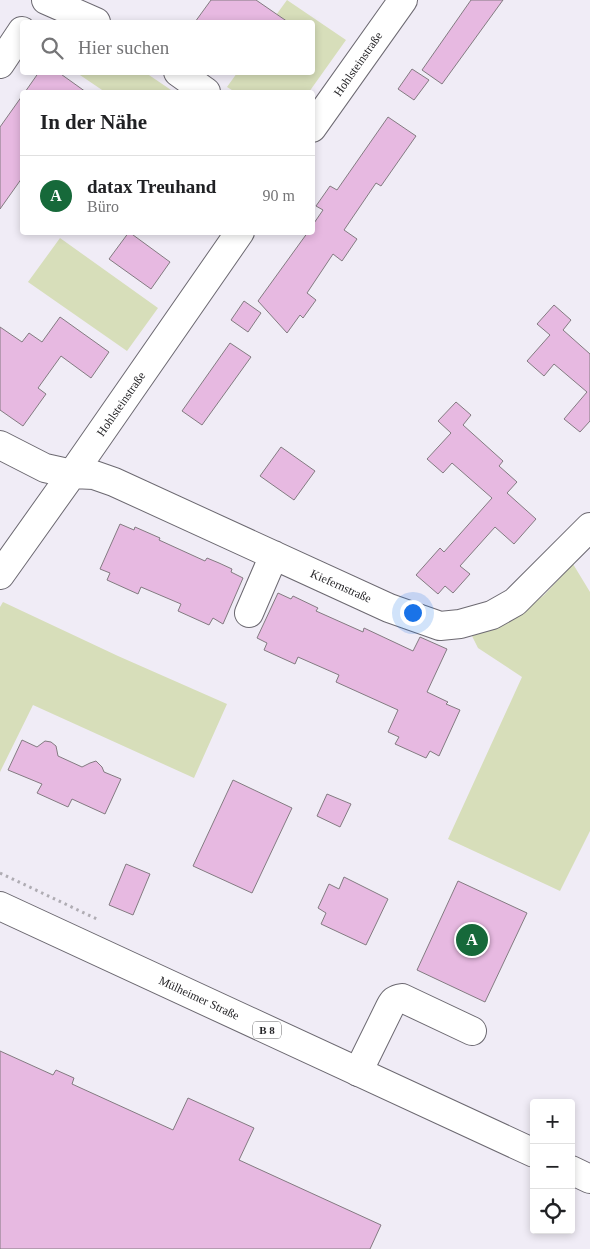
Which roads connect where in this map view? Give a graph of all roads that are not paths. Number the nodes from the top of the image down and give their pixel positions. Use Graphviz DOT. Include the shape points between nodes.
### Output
graph roads {
  1 [pos="45,0"];
  2 [pos="403,0"];
  3 [pos="30,20"];
  4 [pos="91,20"];
  5 [pos="20,35"];
  6 [pos="0,64"];
  7 [pos="182,75"];
  8 [pos="203,90"];
  9 [pos="315,124"];
  10 [pos="238,235"];
  11 [pos="0,445"];
  12 [pos="72,474"];
  13 [pos="590,527"];
  14 [pos="274,555"];
  15 [pos="0,575"];
  16 [pos="249,612"];
  17 [pos="0,906"];
  18 [pos="472,1031"];
  19 [pos="358,1072"];
  20 [pos="530,1151"];
  21 [pos="575,1172"];
  22 [pos="590,1179"];
  1 -- 3 [label="street"];
  1 -- 4 [label="street"];
  2 -- 9 [label="street, Hohlsteinstraße"];
  5 -- 6 [label="street"];
  7 -- 8 [label="street"];
  10 -- 12 [label="street, Hohlsteinstraße"];
  11 -- 12 [label="street, Kiefernstraße" via="44,468"];
  12 -- 14 [label="street, Kiefernstraße" via="94,475 114,482"];
  12 -- 15 [label="street, Hohlsteinstraße"];
  13 -- 14 [label="street, Kiefernstraße" via="515,602 492,615 451,626 440,626 389,608"];
  14 -- 16 [label="street"];
  17 -- 19 [label="street, Mülheimer Straße / B 8"];
  18 -- 19 [label="street" via="402,998 394,1000"];
  19 -- 20 [label="street, Mülheimer Straße / B 8"];
  21 -- 22 [label="street"];
}
